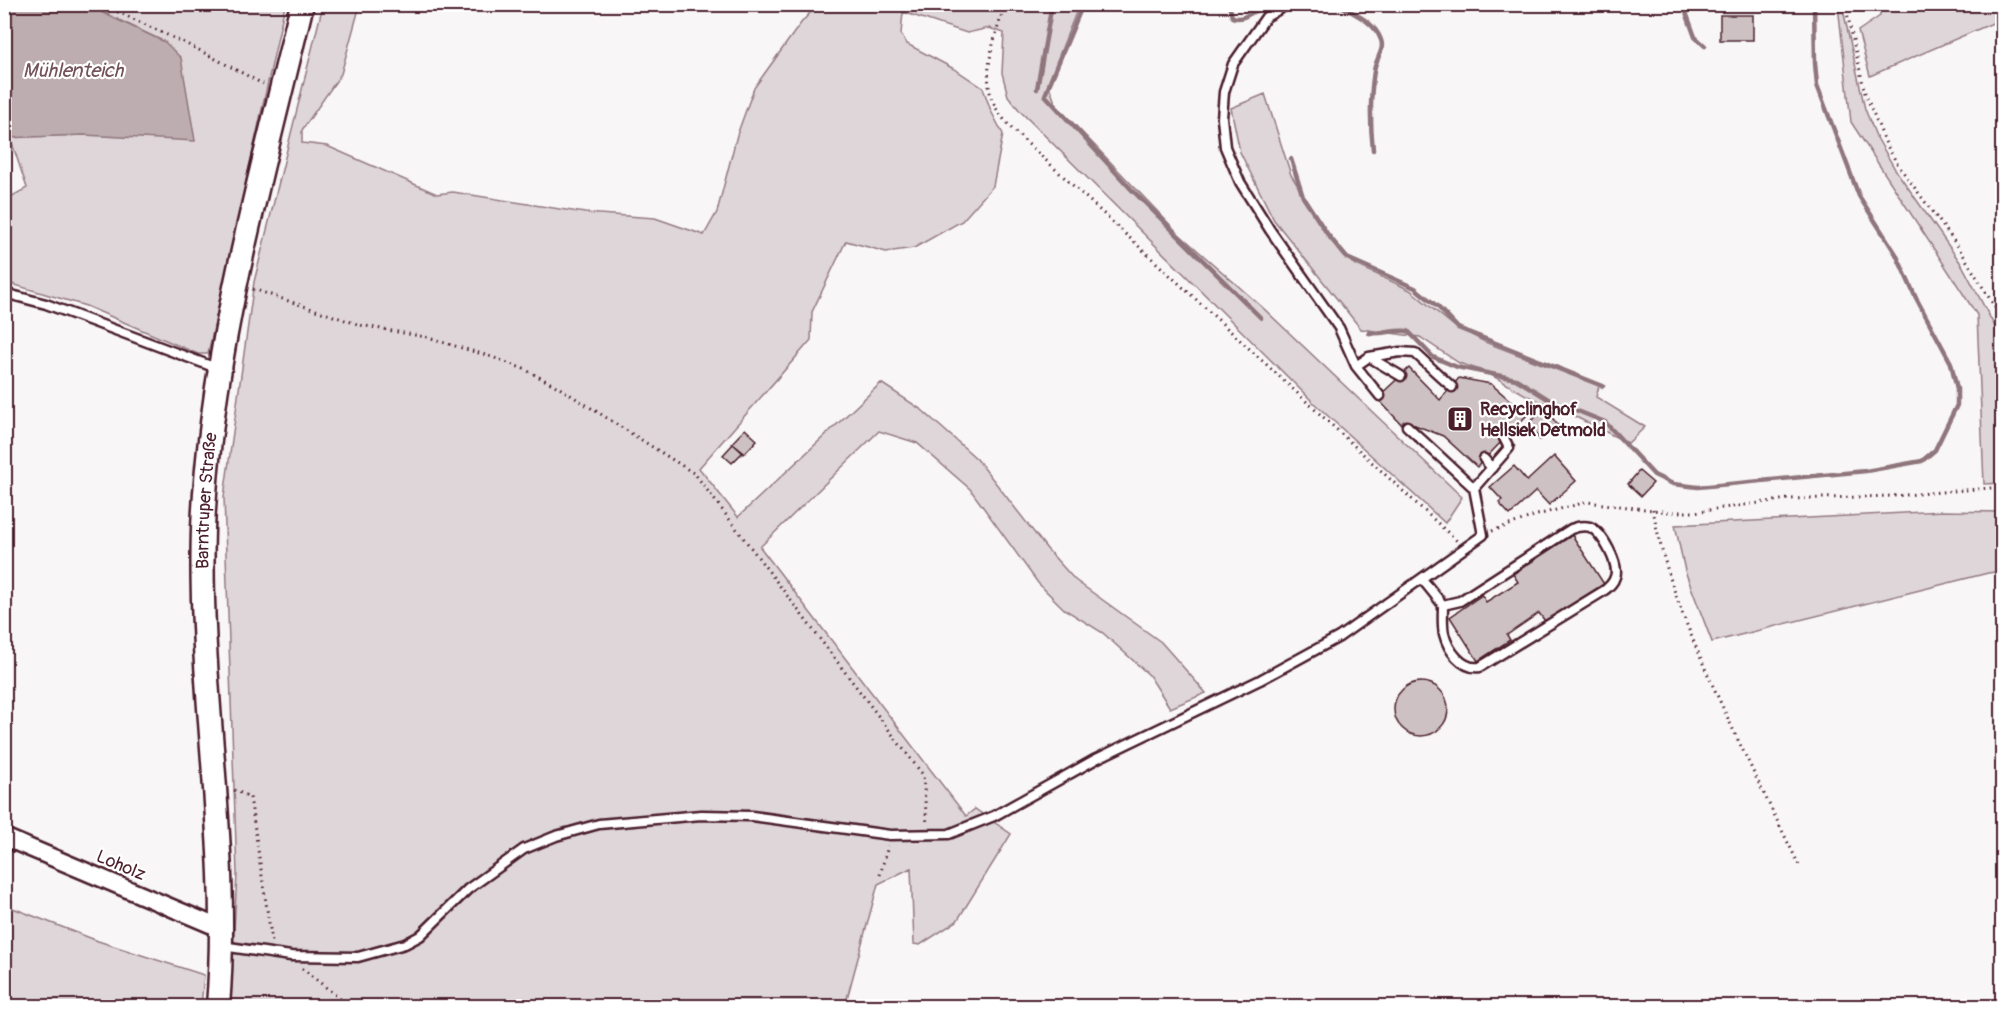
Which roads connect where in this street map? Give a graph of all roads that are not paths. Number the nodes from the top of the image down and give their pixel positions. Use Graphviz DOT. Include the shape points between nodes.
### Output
graph roads {
  1 [pos="302,4"];
  2 [pos="1288,4"];
  3 [pos="4,293"];
  4 [pos="1369,357"];
  5 [pos="1356,366"];
  6 [pos="220,369"];
  7 [pos="1401,376"];
  8 [pos="1452,387"];
  9 [pos="1380,396"];
  10 [pos="1407,426"];
  11 [pos="1504,438"];
  12 [pos="1484,459"];
  13 [pos="1492,468"];
  14 [pos="1474,488"];
  15 [pos="1422,579"];
  16 [pos="1443,605"];
  17 [pos="4,837"];
  18 [pos="222,937"];
  19 [pos="218,1006"];
  1 -- 6 [label="main road, Barntruper Straße" via="236,283"];
  2 -- 5 [label="lane" via="1266,17 1233,64 1224,92 1225,147 1240,182 1339,328"];
  3 -- 6 [label="lane" via="46,304"];
  4 -- 5 [label="lane"];
  4 -- 7 [label="lane"];
  4 -- 8 [label="lane" via="1415,353"];
  5 -- 9 [label="lane"];
  6 -- 18 [label="main road, Barntruper Straße" via="206,480 203,569"];
  10 -- 14 [label="lane"];
  11 -- 13 [label="lane" via="1509,448"];
  12 -- 13 [label="lane"];
  13 -- 14 [label="lane"];
  14 -- 15 [label="lane" via="1483,535"];
  15 -- 16 [label="lane"];
  15 -- 18 [label="lane" via="1339,637 1260,680 1096,759 994,816 949,834 890,835 752,816 701,815 599,824 524,849 468,889 420,936 405,944 358,957 291,956"];
  16 -- 16 [label="lane" via="1460,601 1581,526 1598,533 1617,569 1610,586 1480,667 1465,666 1450,649 1444,634"];
  17 -- 18 [label="street, Loholz" via="210,924"];
  18 -- 19 [label="main road, Barntruper Straße"];
}
